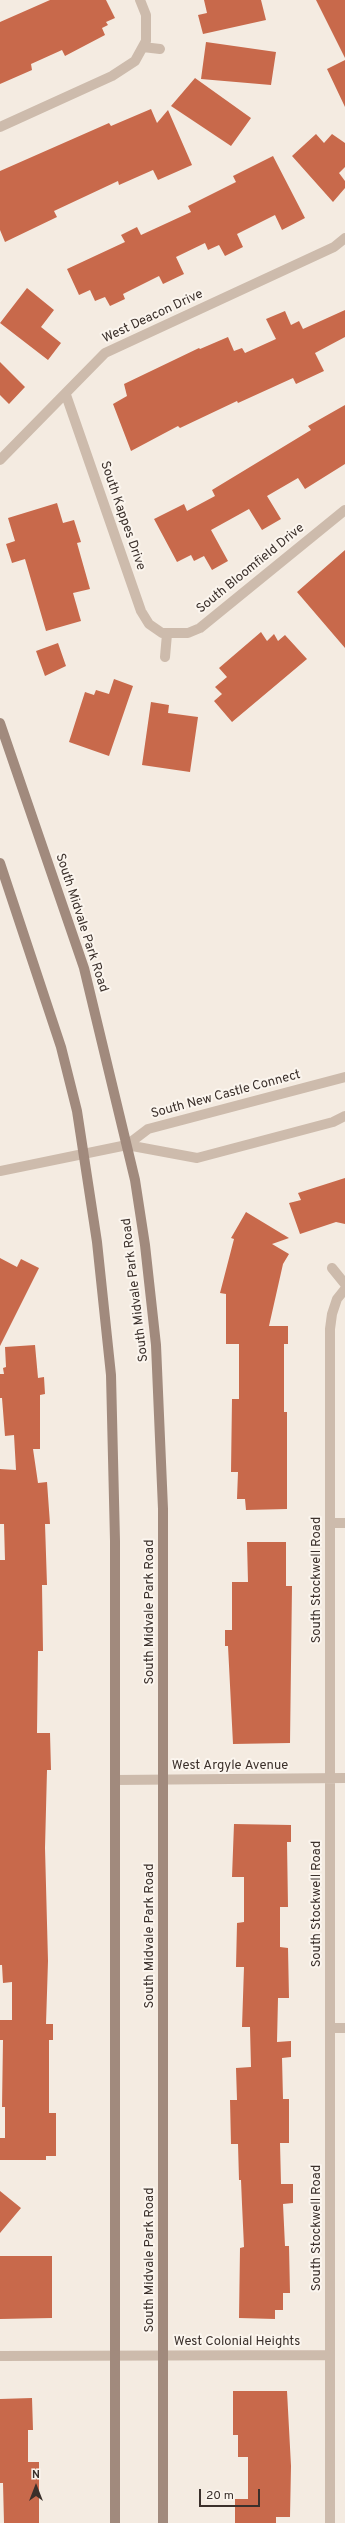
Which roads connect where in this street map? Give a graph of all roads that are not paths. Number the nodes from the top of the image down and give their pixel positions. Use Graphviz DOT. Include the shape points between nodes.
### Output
graph roads {
  1 [pos="140,0"];
  2 [pos="143,46"];
  3 [pos="160,49"];
  4 [pos="0,127"];
  5 [pos="345,238"];
  6 [pos="66,395"];
  7 [pos="0,460"];
  8 [pos="345,510"];
  9 [pos="168,634"];
  10 [pos="165,657"];
  11 [pos="0,723"];
  12 [pos="0,863"];
  13 [pos="345,1077"];
  14 [pos="345,1116"];
  15 [pos="126,1145"];
  16 [pos="84,1152"];
  17 [pos="0,1171"];
  18 [pos="332,1268"];
  19 [pos="345,1284"];
  20 [pos="345,1289"];
  21 [pos="330,1523"];
  22 [pos="345,1523"];
  23 [pos="330,1778"];
  24 [pos="345,1778"];
  25 [pos="163,1779"];
  26 [pos="115,1780"];
  27 [pos="330,2028"];
  28 [pos="345,2028"];
  29 [pos="116,2354"];
  30 [pos="163,2354"];
  31 [pos="330,2355"];
  32 [pos="0,2356"];
  33 [pos="115,2523"];
  34 [pos="163,2523"];
  35 [pos="330,2523"];
  1 -- 2 [label="street" via="146,15 146,41"];
  2 -- 3 [label="street"];
  2 -- 4 [label="street" via="135,61 112,76"];
  5 -- 6 [label="street, West Deacon Drive" via="334,247 105,353"];
  6 -- 7 [label="street, West Deacon Drive"];
  6 -- 9 [label="street, South Kappes Drive" via="141,611 149,624"];
  8 -- 9 [label="street, South Bloomfield Drive" via="200,628 188,633"];
  9 -- 10 [label="street"];
  11 -- 15 [label="main road, South Midvale Park Road" via="84,968"];
  12 -- 16 [label="main road" via="61,1047"];
  13 -- 15 [label="street, South New Castle Connect" via="148,1129"];
  14 -- 15 [label="street" via="333,1122 197,1158"];
  15 -- 16 [label="street"];
  15 -- 25 [label="main road, South Midvale Park Road" via="145,1245 159,1384 163,1503"];
  16 -- 17 [label="street"];
  16 -- 26 [label="main road" via="103,1289 113,1408"];
  18 -- 19 [label="street"];
  20 -- 21 [label="street, South Stockwell Road" via="337,1299 330,1329"];
  21 -- 22 [label="street"];
  21 -- 23 [label="street, South Stockwell Road"];
  23 -- 24 [label="street, West Argyle Avenue"];
  23 -- 25 [label="street, West Argyle Avenue"];
  23 -- 27 [label="street, South Stockwell Road"];
  25 -- 26 [label="street, West Argyle Avenue"];
  25 -- 30 [label="main road, South Midvale Park Road"];
  26 -- 29 [label="main road"];
  27 -- 28 [label="street"];
  27 -- 31 [label="street, South Stockwell Road"];
  29 -- 30 [label="street, West Colonial Heights"];
  29 -- 32 [label="street, West Colonial Heights"];
  29 -- 33 [label="main road"];
  30 -- 31 [label="street, West Colonial Heights"];
  30 -- 34 [label="main road, South Midvale Park Road"];
  31 -- 35 [label="street, South Stockwell Road"];
}
